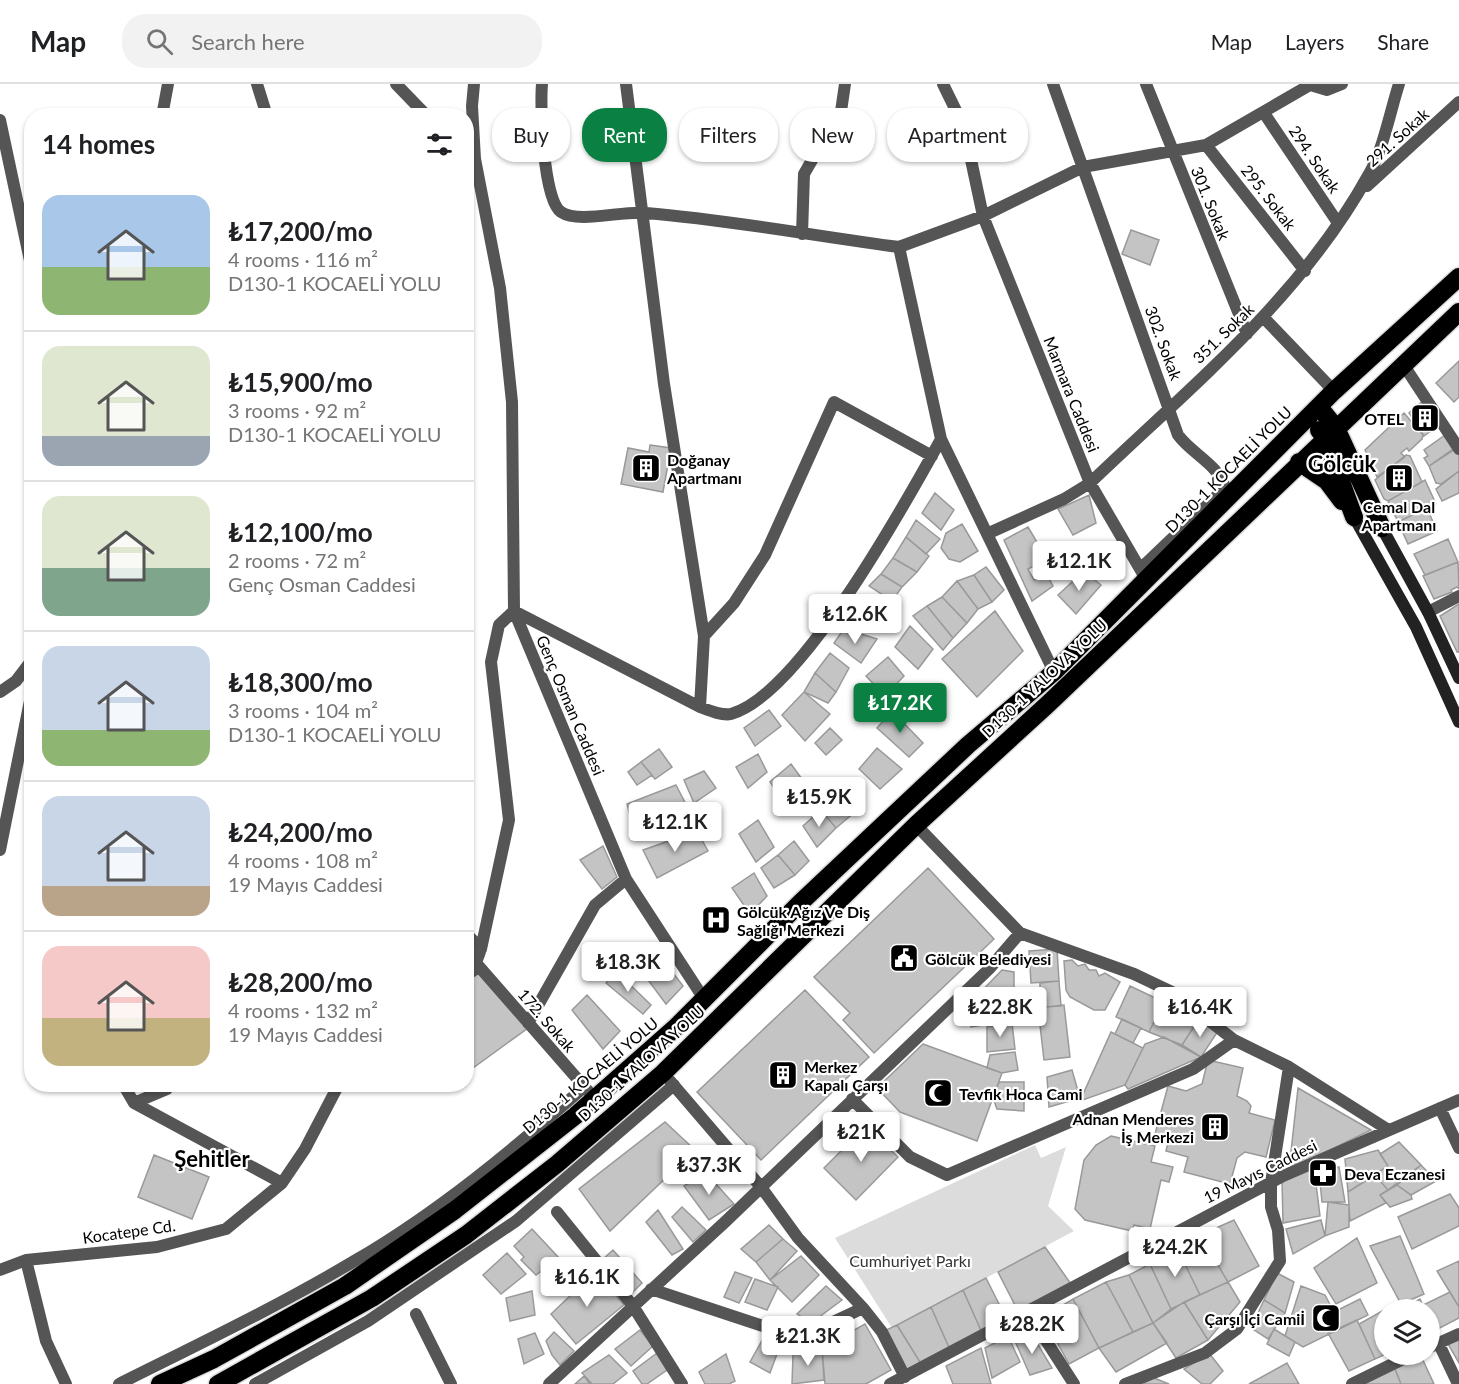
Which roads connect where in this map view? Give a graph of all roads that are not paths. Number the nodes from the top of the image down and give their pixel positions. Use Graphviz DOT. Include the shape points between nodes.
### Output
graph roads {
  1 [pos="168,84"];
  2 [pos="257,84"];
  3 [pos="396,84"];
  4 [pos="474,84"];
  5 [pos="542,84"];
  6 [pos="626,84"];
  7 [pos="845,84"];
  8 [pos="943,84"];
  9 [pos="1053,84"];
  10 [pos="1146,84"];
  11 [pos="1342,84"];
  12 [pos="1399,84"];
  13 [pos="1307,85"];
  14 [pos="1459,102"];
  15 [pos="164,108"];
  16 [pos="264,108"];
  17 [pos="419,108"];
  18 [pos="472,108"];
  19 [pos="1264,113"];
  20 [pos="0,120"];
  21 [pos="1206,145"];
  22 [pos="1173,152"];
  23 [pos="1083,167"];
  24 [pos="474,169"];
  25 [pos="1355,196"];
  26 [pos="644,212"];
  27 [pos="983,216"];
  28 [pos="1338,223"];
  29 [pos="24,232"];
  30 [pos="802,234"];
  31 [pos="899,247"];
  32 [pos="1305,271"];
  33 [pos="1459,277"];
  34 [pos="1459,312"];
  35 [pos="1264,318"];
  36 [pos="1247,334"];
  37 [pos="1403,364"];
  38 [pos="1334,392"];
  39 [pos="1169,407"];
  40 [pos="1314,412"];
  41 [pos="1330,433"];
  42 [pos="941,439"];
  43 [pos="1459,449"];
  44 [pos="932,456"];
  45 [pos="1299,462"];
  46 [pos="1090,483"];
  47 [pos="1354,517"];
  48 [pos="1382,528"];
  49 [pos="989,533"];
  50 [pos="1143,573"];
  51 [pos="1459,596"];
  52 [pos="514,611"];
  53 [pos="1428,612"];
  54 [pos="704,636"];
  55 [pos="24,670"];
  56 [pos="1054,672"];
  57 [pos="1459,678"];
  58 [pos="0,692"];
  59 [pos="700,707"];
  60 [pos="1459,722"];
  61 [pos="24,731"];
  62 [pos="916,825"];
  63 [pos="0,850"];
  64 [pos="626,879"];
  65 [pos="1020,933"];
  66 [pos="474,942"];
  67 [pos="481,949"];
  68 [pos="476,963"];
  69 [pos="474,968"];
  70 [pos="704,999"];
  71 [pos="528,1023"];
  72 [pos="1234,1040"];
  73 [pos="1289,1067"];
  74 [pos="668,1079"];
  75 [pos="128,1092"];
  76 [pos="160,1092"];
  77 [pos="335,1092"];
  78 [pos="589,1093"];
  79 [pos="852,1099"];
  80 [pos="1459,1100"];
  81 [pos="134,1103"];
  82 [pos="1440,1108"];
  83 [pos="1387,1130"];
  84 [pos="1459,1148"];
  85 [pos="282,1183"];
  86 [pos="1271,1183"];
  87 [pos="761,1187"];
  88 [pos="557,1212"];
  89 [pos="26,1260"];
  90 [pos="0,1270"];
  91 [pos="651,1289"];
  92 [pos="633,1306"];
  93 [pos="863,1308"];
  94 [pos="1027,1311"];
  95 [pos="416,1314"];
  96 [pos="1459,1334"];
  97 [pos="1440,1342"];
  98 [pos="1440,1354"];
  99 [pos="1391,1365"];
  100 [pos="905,1377"];
  101 [pos="66,1384"];
  102 [pos="118,1384"];
  103 [pos="160,1384"];
  104 [pos="218,1384"];
  105 [pos="255,1384"];
  106 [pos="451,1384"];
  107 [pos="549,1384"];
  108 [pos="682,1384"];
  109 [pos="891,1384"];
  110 [pos="1074,1384"];
  111 [pos="1125,1384"];
  112 [pos="1352,1384"];
  113 [pos="1458,1384"];
  1 -- 15 [label="street"];
  2 -- 16 [label="street"];
  3 -- 17 [label="street"];
  4 -- 18 [label="street"];
  5 -- 26 [label="street" via="551,201 572,216"];
  6 -- 26 [label="street"];
  7 -- 30 [label="street" via="839,125 823,141 804,174"];
  8 -- 27 [label="street, Marmara Caddesi" via="964,127"];
  9 -- 23 [label="street, 302. Sokak"];
  10 -- 22 [label="street, 301. Sokak"];
  11 -- 13 [label="street" via="1327,90"];
  12 -- 25 [label="street, 351. Sokak" via="1370,173"];
  13 -- 19 [label="street"];
  14 -- 25 [label="street, 291. Sokak"];
  19 -- 21 [label="street"];
  19 -- 28 [label="street, 294. Sokak"];
  20 -- 29 [label="street"];
  21 -- 22 [label="street"];
  21 -- 32 [label="street, 295. Sokak"];
  22 -- 23 [label="street"];
  22 -- 36 [label="street, 301. Sokak"];
  23 -- 27 [label="street"];
  23 -- 39 [label="street, 302. Sokak"];
  24 -- 52 [label="street" via="500,288 512,402"];
  25 -- 28 [label="street, 351. Sokak"];
  26 -- 30 [label="street"];
  26 -- 54 [label="street" via="664,384"];
  27 -- 31 [label="street"];
  27 -- 46 [label="street, Marmara Caddesi"];
  28 -- 32 [label="street, 351. Sokak"];
  30 -- 31 [label="street"];
  31 -- 42 [label="street"];
  32 -- 35 [label="street, 351. Sokak"];
  33 -- 38 [label="highway, D130-1 KOCAELİ YOLU"];
  34 -- 37 [label="highway, D130-1 YALOVA YOLU"];
  35 -- 36 [label="street, 351. Sokak"];
  35 -- 38 [label="street"];
  36 -- 39 [label="street, 351. Sokak"];
  37 -- 41 [label="highway, D130-1 YALOVA YOLU"];
  37 -- 43 [label="street"];
  38 -- 40 [label="highway, D130-1 KOCAELİ YOLU"];
  39 -- 46 [label="street, 351. Sokak"];
  39 -- 50 [label="street, 302. Sokak" via="1178,435 1221,475 1225,488"];
  40 -- 41 [label="highway"];
  40 -- 50 [label="highway, D130-1 KOCAELİ YOLU"];
  41 -- 45 [label="highway, D130-1 YALOVA YOLU"];
  41 -- 47 [label="highway"];
  41 -- 48 [label="highway"];
  42 -- 44 [label="street"];
  42 -- 49 [label="street"];
  44 -- 54 [label="street" via="834,402 765,555 734,603"];
  44 -- 59 [label="street" via="848,595 791,670 752,705 728,715"];
  45 -- 47 [label="highway" via="1327,480"];
  45 -- 62 [label="highway, D130-1 YALOVA YOLU"];
  46 -- 49 [label="street, 351. Sokak"];
  46 -- 50 [label="street, Marmara Caddesi"];
  47 -- 60 [label="main road" via="1416,627"];
  48 -- 53 [label="main road"];
  49 -- 56 [label="street"];
  50 -- 56 [label="highway, D130-1 KOCAELİ YOLU"];
  51 -- 53 [label="street"];
  52 -- 59 [label="street"];
  52 -- 64 [label="street, Genç Osman Caddesi"];
  52 -- 67 [label="street" via="499,625 491,662 509,820"];
  53 -- 57 [label="main road"];
  54 -- 59 [label="street"];
  55 -- 58 [label="street"];
  56 -- 70 [label="highway, D130-1 KOCAELİ YOLU" via="968,745"];
  61 -- 63 [label="street"];
  62 -- 65 [label="street"];
  62 -- 74 [label="highway, D130-1 YALOVA YOLU"];
  64 -- 70 [label="street, Genç Osman Caddesi"];
  64 -- 71 [label="street" via="595,905"];
  65 -- 72 [label="street" via="1134,974 1174,993"];
  65 -- 79 [label="street" via="989,969"];
  66 -- 67 [label="street"];
  67 -- 68 [label="street"];
  68 -- 69 [label="street"];
  68 -- 71 [label="street, 172. Sokak"];
  70 -- 78 [label="highway, D130-1 KOCAELİ YOLU"];
  71 -- 78 [label="street, 172. Sokak"];
  72 -- 73 [label="street"];
  72 -- 79 [label="street" via="1193,1069 947,1175 910,1157"];
  73 -- 83 [label="street"];
  73 -- 86 [label="street"];
  74 -- 87 [label="street"];
  74 -- 104 [label="highway, D130-1 YALOVA YOLU" via="466,1235 372,1298"];
  74 -- 105 [label="street" via="516,1221 368,1321"];
  75 -- 81 [label="street"];
  76 -- 81 [label="street"];
  77 -- 85 [label="street, Kocatepe Cd."];
  78 -- 102 [label="street" via="396,1235 279,1303"];
  78 -- 103 [label="highway, D130-1 KOCAELİ YOLU" via="455,1210 345,1286 214,1359"];
  79 -- 87 [label="street"];
  80 -- 82 [label="street, 19 Mayıs Caddesi"];
  81 -- 85 [label="street"];
  82 -- 83 [label="street, 19 Mayıs Caddesi"];
  82 -- 84 [label="street"];
  83 -- 86 [label="street, 19 Mayıs Caddesi"];
  85 -- 89 [label="street, Kocatepe Cd." via="226,1229 158,1247"];
  86 -- 94 [label="street, 19 Mayıs Caddesi"];
  86 -- 111 [label="street" via="1271,1207 1281,1261 1237,1329 1205,1353"];
  87 -- 91 [label="street"];
  87 -- 93 [label="street" via="798,1238"];
  88 -- 92 [label="street"];
  89 -- 90 [label="street, Kocatepe Cd."];
  89 -- 101 [label="street" via="46,1341"];
  91 -- 92 [label="street"];
  91 -- 93 [label="street" via="799,1338"];
  92 -- 107 [label="street"];
  92 -- 108 [label="street"];
  93 -- 100 [label="street" via="882,1332"];
  94 -- 100 [label="street, 19 Mayıs Caddesi"];
  94 -- 110 [label="street"];
  95 -- 106 [label="street"];
  96 -- 97 [label="street"];
  98 -- 113 [label="street"];
  99 -- 112 [label="street"];
  100 -- 109 [label="street, 19 Mayıs Caddesi"];
}
